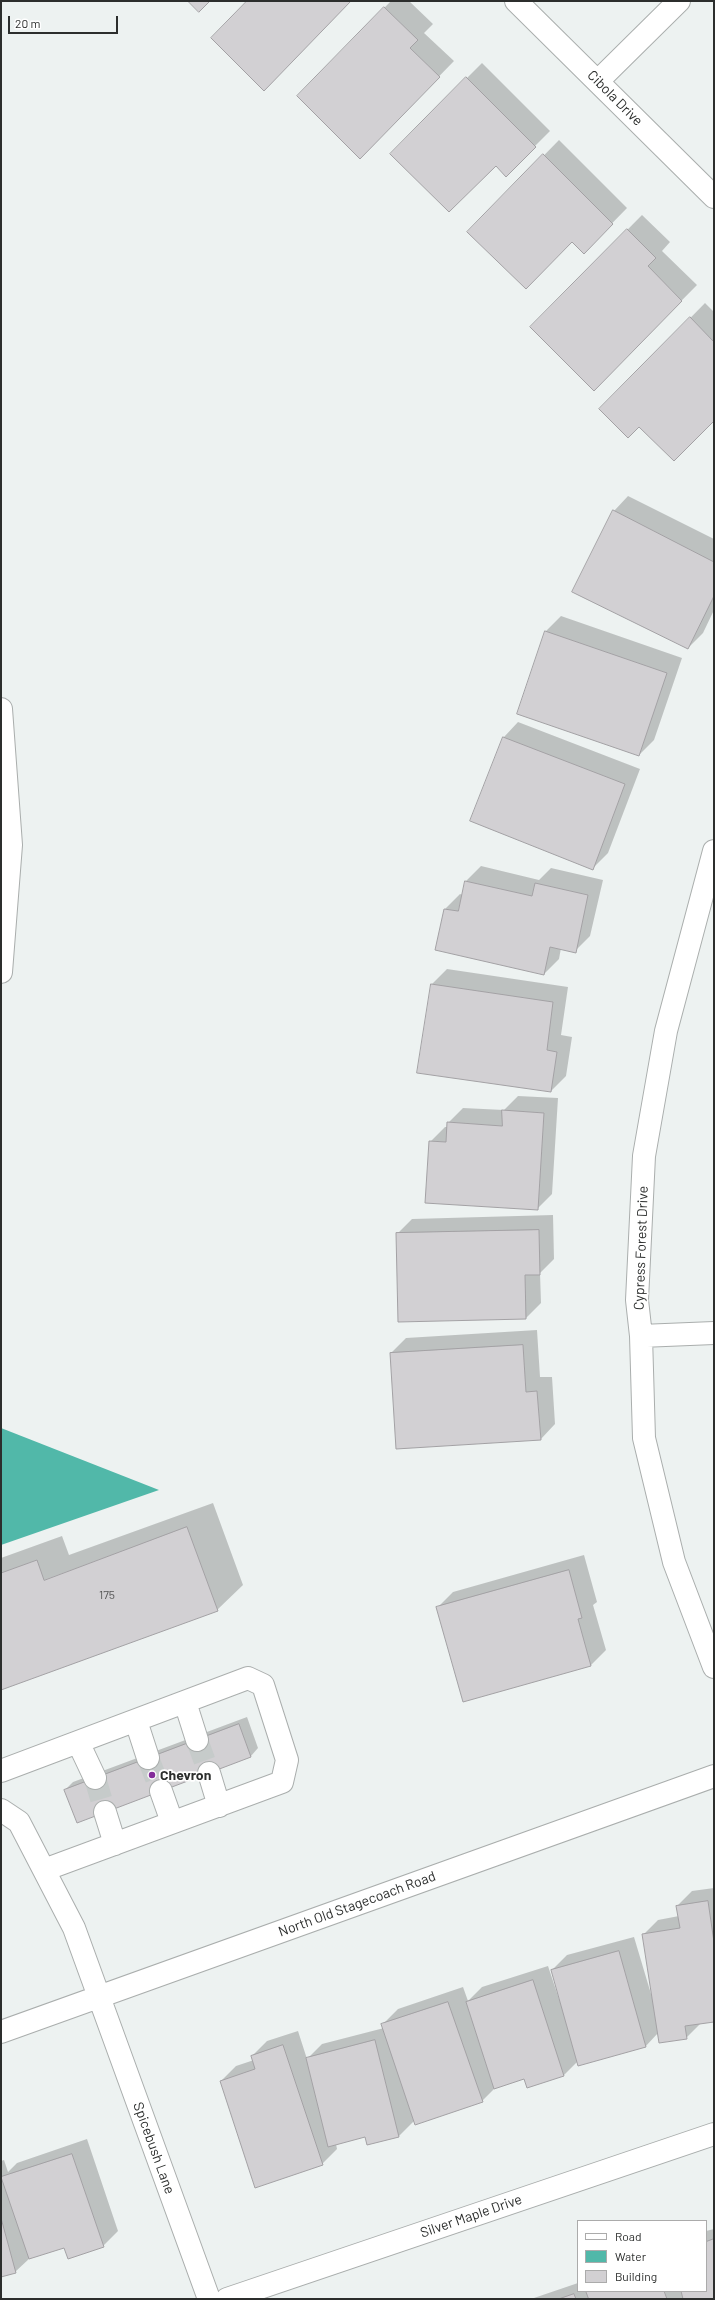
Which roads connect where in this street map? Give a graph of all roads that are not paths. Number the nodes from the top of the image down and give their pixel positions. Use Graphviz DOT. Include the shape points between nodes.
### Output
graph roads {
  1 [pos="516,1"];
  2 [pos="679,1"];
  3 [pos="598,81"];
  4 [pos="714,197"];
  5 [pos="1,709"];
  6 [pos="714,851"];
  7 [pos="1,972"];
  8 [pos="714,1333"];
  9 [pos="641,1336"];
  10 [pos="714,1667"];
  11 [pos="185,1702"];
  12 [pos="136,1721"];
  13 [pos="197,1740"];
  14 [pos="78,1742"];
  15 [pos="148,1758"];
  16 [pos="1,1771"];
  17 [pos="209,1773"];
  18 [pos="714,1776"];
  19 [pos="95,1778"];
  20 [pos="161,1791"];
  21 [pos="219,1806"];
  22 [pos="1,1810"];
  23 [pos="104,1812"];
  24 [pos="172,1822"];
  25 [pos="115,1844"];
  26 [pos="44,1870"];
  27 [pos="98,1997"];
  28 [pos="1,2032"];
  29 [pos="714,2134"];
  30 [pos="209,2299"];
  31 [pos="227,2299"];
  1 -- 3 [label="street, Cibola Drive"];
  2 -- 3 [label="street"];
  3 -- 4 [label="street, Cibola Drive"];
  5 -- 7 [label="street" via="11,845"];
  6 -- 9 [label="street, Cypress Forest Drive" via="666,1031 644,1156 637,1300"];
  8 -- 9 [label="street"];
  9 -- 10 [label="street, Cypress Forest Drive" via="644,1438 674,1562"];
  11 -- 12 [label="street"];
  11 -- 13 [label="street"];
  11 -- 21 [label="street" via="248,1678 263,1685 287,1760 282,1782"];
  12 -- 14 [label="street"];
  12 -- 15 [label="street"];
  14 -- 16 [label="street"];
  14 -- 19 [label="street"];
  17 -- 21 [label="street"];
  18 -- 27 [label="street, North Old Stagecoach Road"];
  20 -- 24 [label="street"];
  21 -- 24 [label="street"];
  22 -- 26 [label="street, Spicebush Lane" via="19,1822"];
  23 -- 25 [label="street"];
  24 -- 25 [label="street"];
  25 -- 26 [label="street"];
  26 -- 27 [label="street, Spicebush Lane" via="74,1928"];
  27 -- 28 [label="street, North Old Stagecoach Road"];
  27 -- 30 [label="street, Spicebush Lane"];
  29 -- 31 [label="street, Silver Maple Drive"];
}
